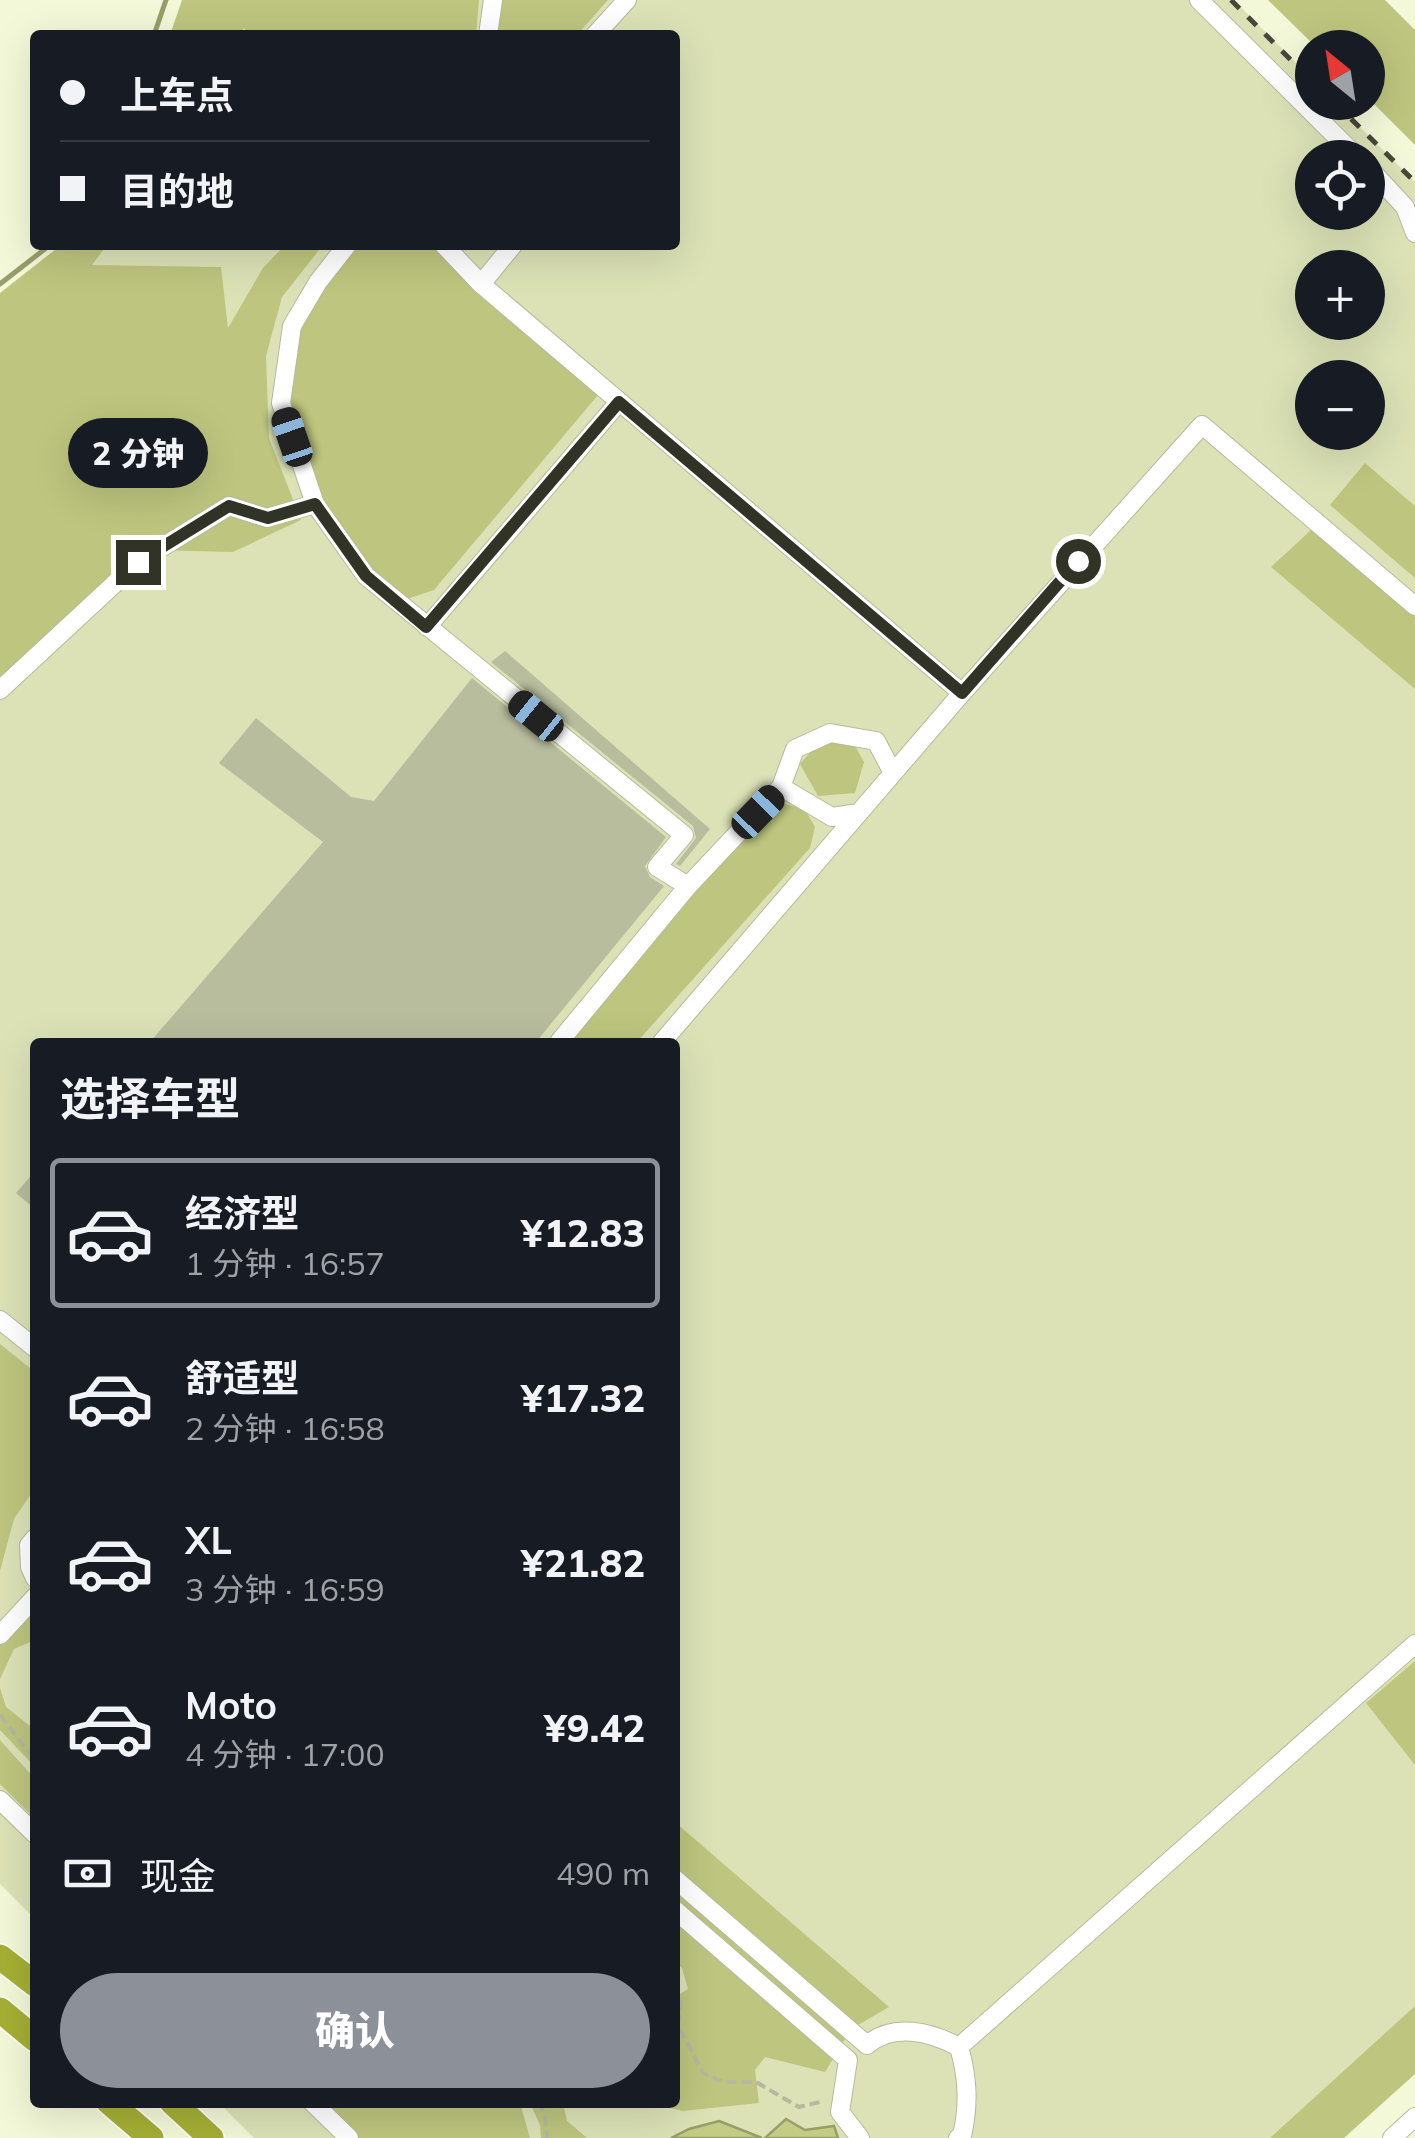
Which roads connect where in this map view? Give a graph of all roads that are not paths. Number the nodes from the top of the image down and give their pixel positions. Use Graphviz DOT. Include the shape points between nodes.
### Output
graph roads {
  1 [pos="492,0"];
  2 [pos="627,0"];
  3 [pos="1200,0"];
  4 [pos="489,30"];
  5 [pos="600,30"];
  6 [pos="1340,140"];
  7 [pos="1385,186"];
  8 [pos="1415,232"];
  9 [pos="343,250"];
  10 [pos="449,250"];
  11 [pos="509,250"];
  12 [pos="481,284"];
  13 [pos="619,402"];
  14 [pos="315,504"];
  15 [pos="1415,606"];
  16 [pos="426,627"];
  17 [pos="0,690"];
  18 [pos="962,693"];
  19 [pos="893,773"];
  20 [pos="781,788"];
  21 [pos="859,813"];
  22 [pos="688,886"];
  23 [pos="562,1038"];
  24 [pos="665,1038"];
  25 [pos="0,1320"];
  26 [pos="30,1344"];
  27 [pos="30,1603"];
  28 [pos="0,1635"];
  29 [pos="1415,1644"];
  30 [pos="0,1800"];
  31 [pos="30,1829"];
  32 [pos="680,1883"];
  33 [pos="680,1914"];
  34 [pos="0,1957"];
  35 [pos="30,1980"];
  36 [pos="0,2010"];
  37 [pos="30,2034"];
  38 [pos="960,2047"];
  39 [pos="116,2108"];
  40 [pos="178,2108"];
  41 [pos="318,2108"];
  42 [pos="1415,2118"];
  43 [pos="961,2137"];
  44 [pos="150,2138"];
  45 [pos="211,2138"];
  46 [pos="349,2138"];
  47 [pos="860,2138"];
  48 [pos="1392,2138"];
  1 -- 4 [label="street"];
  2 -- 5 [label="street"];
  3 -- 6 [label="street"];
  7 -- 8 [label="street" via="1405,207"];
  9 -- 14 [label="street" via="292,326 281,403"];
  10 -- 12 [label="street"];
  11 -- 12 [label="street"];
  12 -- 13 [label="street"];
  13 -- 16 [label="street"];
  13 -- 18 [label="street"];
  14 -- 16 [label="street" via="366,576"];
  14 -- 17 [label="street" via="268,518 229,506 138,562"];
  15 -- 18 [label="street" via="1202,425"];
  16 -- 22 [label="street" via="684,835 657,866"];
  18 -- 19 [label="street"];
  19 -- 20 [label="street" via="876,742 830,733 795,749"];
  19 -- 21 [label="street"];
  20 -- 21 [label="street" via="832,817"];
  20 -- 22 [label="street"];
  21 -- 24 [label="street"];
  22 -- 23 [label="street"];
  25 -- 26 [label="street"];
  27 -- 28 [label="street"];
  29 -- 38 [label="street"];
  30 -- 31 [label="street"];
  32 -- 38 [label="street" via="867,2045 880,2034 920,2032"];
  33 -- 47 [label="street" via="848,2060 840,2112"];
  34 -- 35 [label="highway"];
  36 -- 37 [label="highway"];
  38 -- 43 [label="street" via="968,2075"];
  39 -- 44 [label="highway"];
  40 -- 45 [label="highway"];
  41 -- 46 [label="street"];
  42 -- 48 [label="street"];
}
